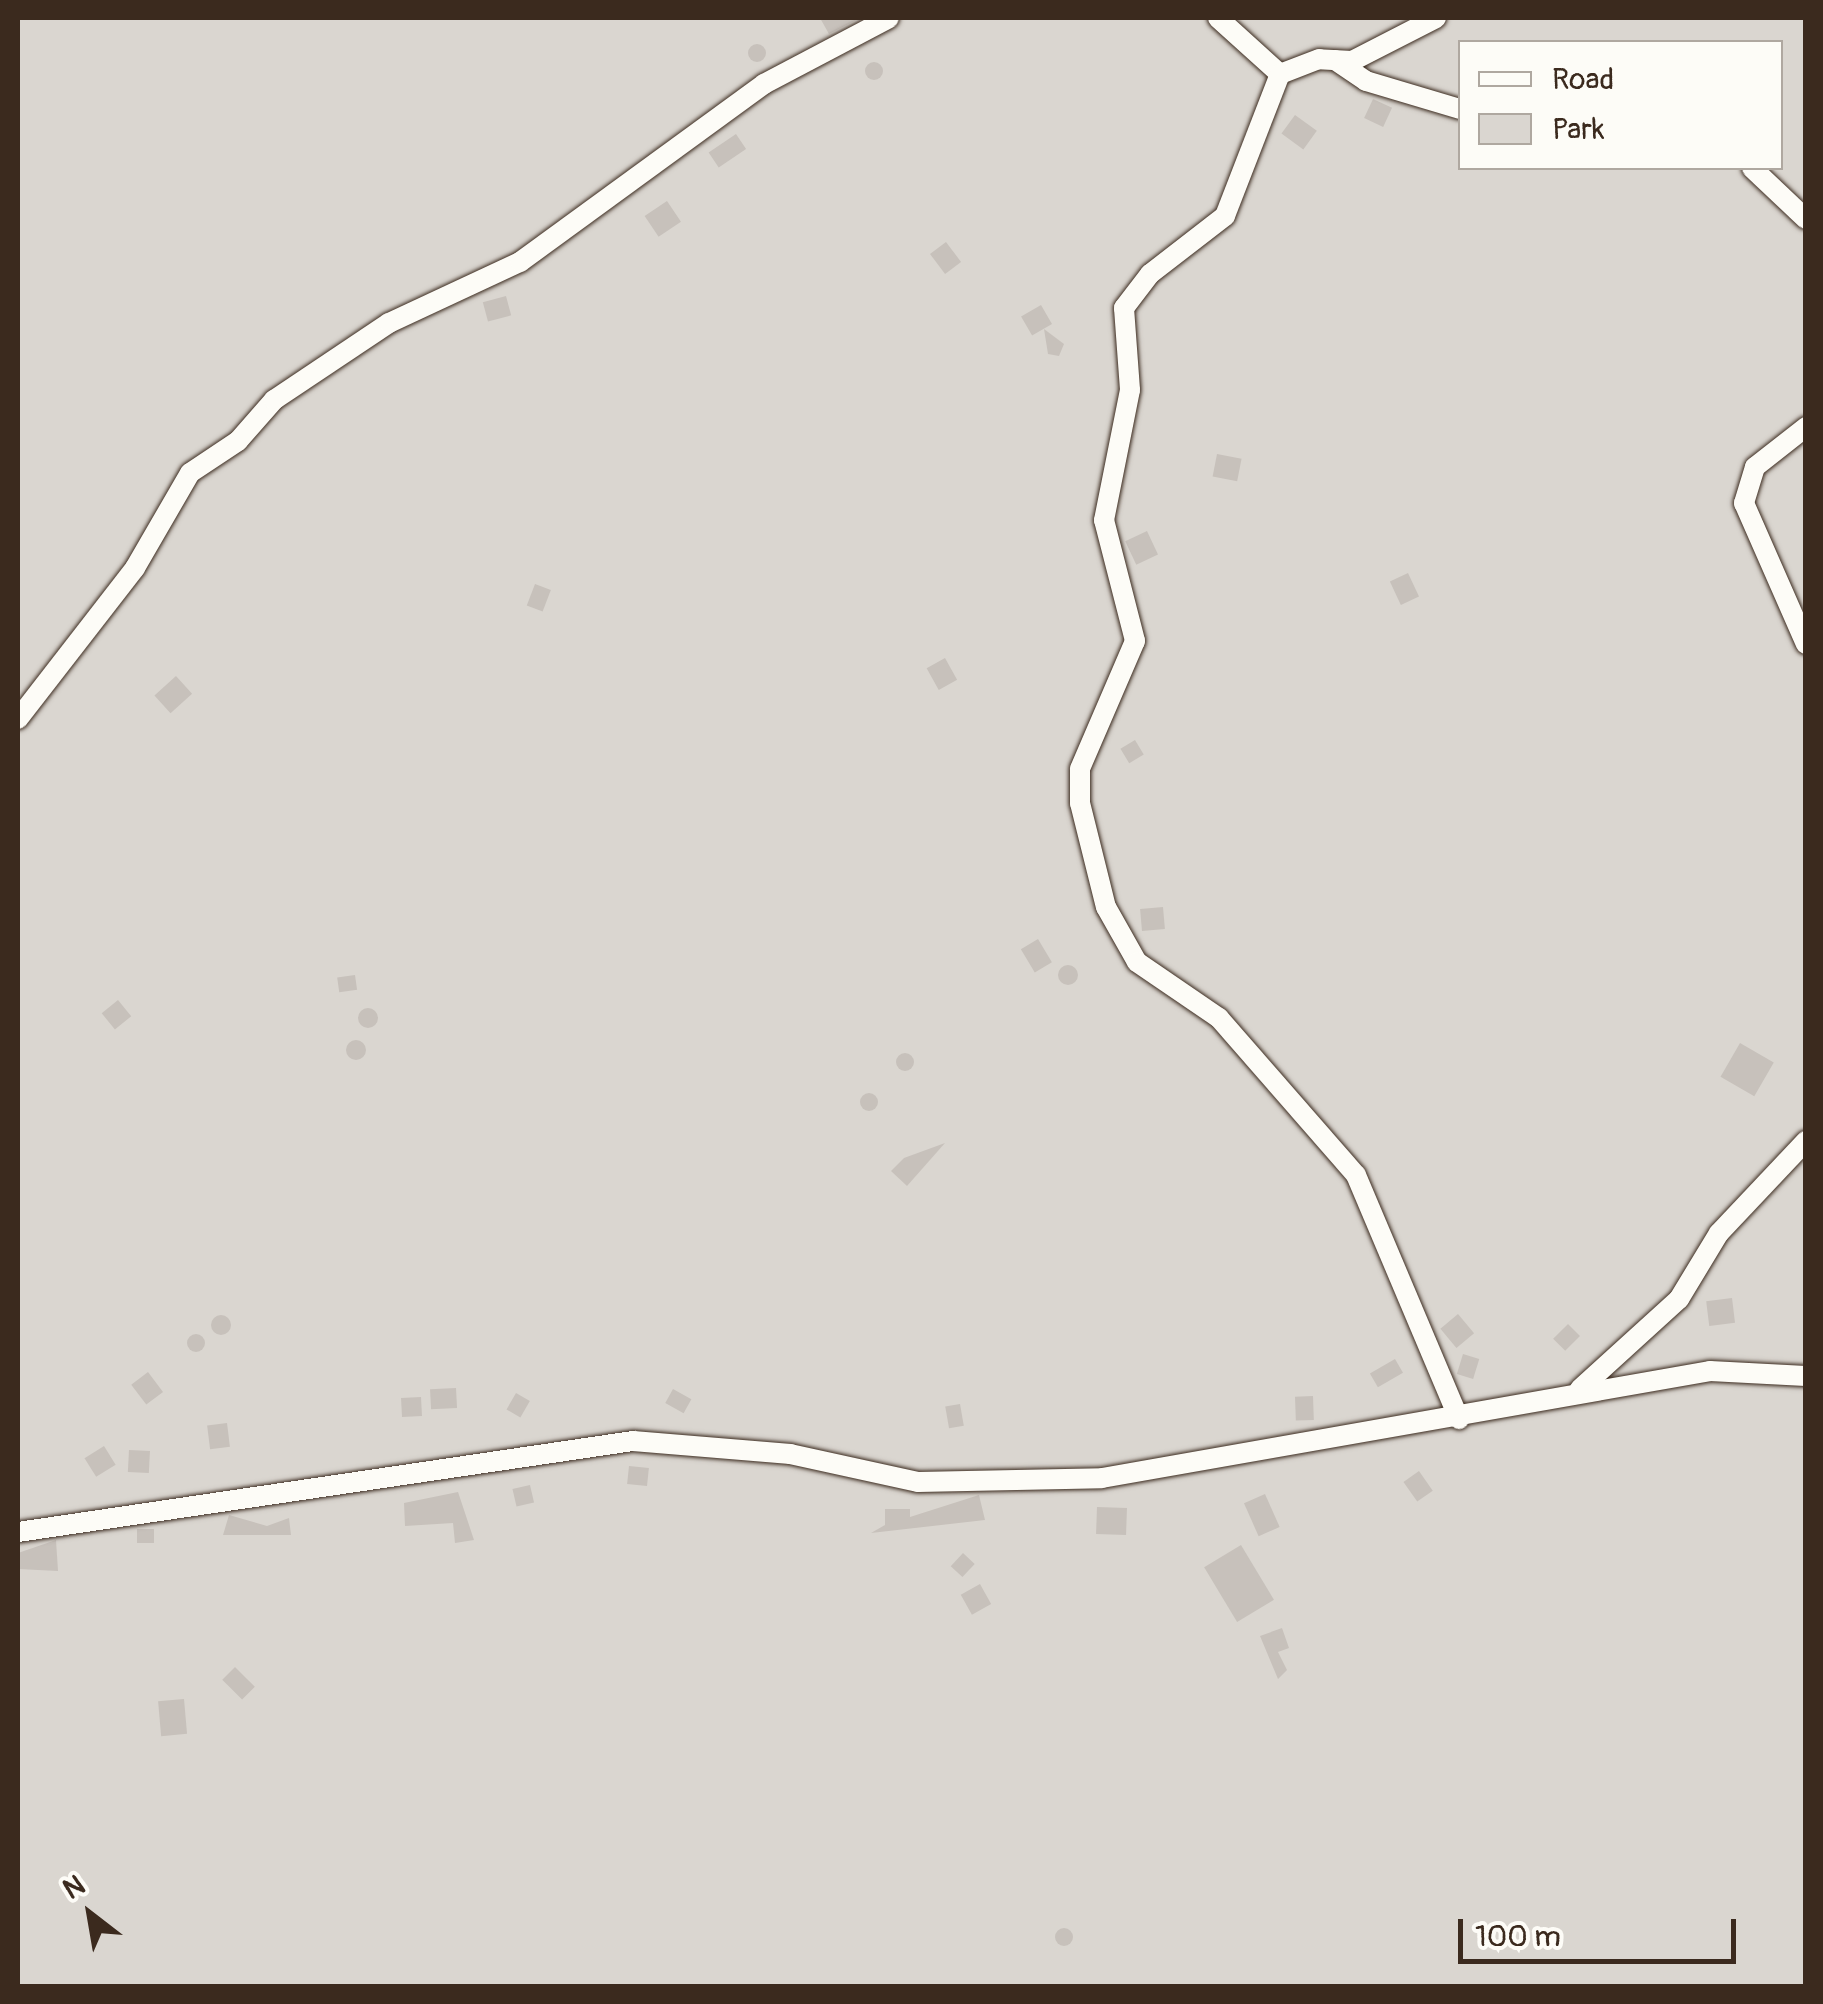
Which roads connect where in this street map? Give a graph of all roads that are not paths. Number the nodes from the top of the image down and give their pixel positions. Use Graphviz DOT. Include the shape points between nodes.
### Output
graph roads {
  1 [pos="889,18"];
  2 [pos="1218,18"];
  3 [pos="1436,18"];
  4 [pos="1335,60"];
  5 [pos="1280,74"];
  6 [pos="1458,108"];
  7 [pos="1754,170"];
  8 [pos="1806,219"];
  9 [pos="1806,426"];
  10 [pos="1806,644"];
  11 [pos="18,719"];
  12 [pos="1806,1142"];
  13 [pos="1806,1376"];
  14 [pos="1575,1392"];
  15 [pos="1459,1419"];
  16 [pos="18,1532"];
  1 -- 11 [label="street" via="764,84 520,262 388,323 274,400 238,442 190,474 135,568"];
  2 -- 5 [label="street"];
  3 -- 4 [label="street" via="1352,60"];
  4 -- 5 [label="street"];
  4 -- 6 [label="street" via="1366,81"];
  5 -- 15 [label="street" via="1225,216 1150,274 1124,308 1130,390 1104,520 1135,640 1080,769 1080,804 1106,907 1138,962 1219,1018 1356,1175"];
  7 -- 8 [label="street"];
  9 -- 10 [label="street" via="1755,466 1744,503"];
  12 -- 14 [label="street" via="1719,1234 1669,1310"];
  13 -- 14 [label="street" via="1710,1371"];
  14 -- 15 [label="street"];
  15 -- 16 [label="street" via="1066,1478 918,1482 790,1454 633,1441"];
}
